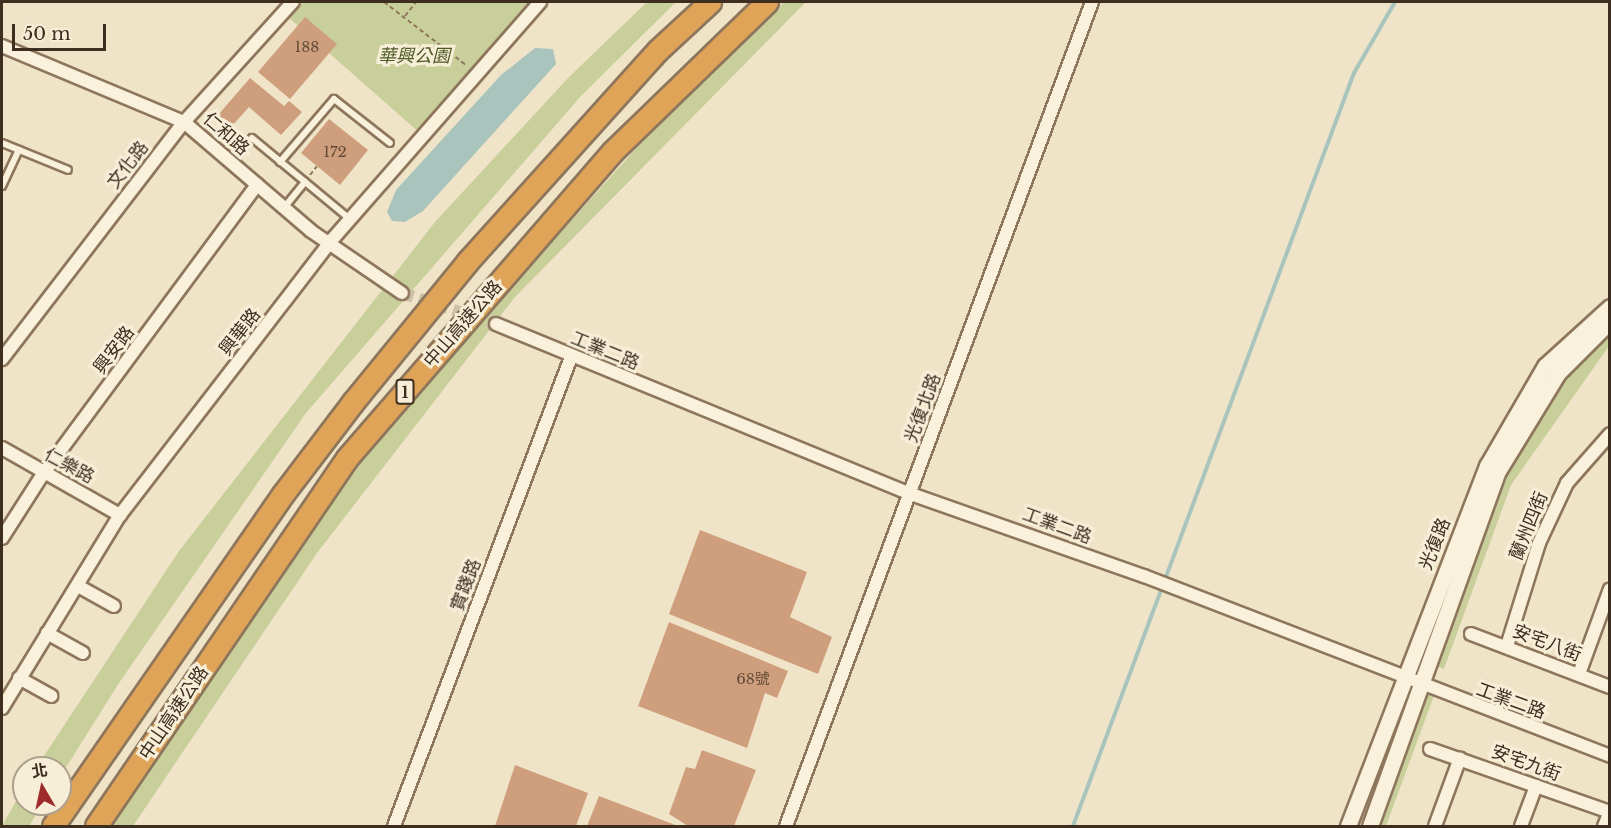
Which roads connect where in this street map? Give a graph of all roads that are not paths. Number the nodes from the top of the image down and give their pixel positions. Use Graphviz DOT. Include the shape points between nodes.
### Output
graph roads {
  1 [pos="293,2"];
  2 [pos="540,2"];
  3 [pos="710,2"];
  4 [pos="767,2"];
  5 [pos="1092,2"];
  6 [pos="2,46"];
  7 [pos="184,122"];
  8 [pos="252,138"];
  9 [pos="2,142"];
  10 [pos="390,143"];
  11 [pos="19,150"];
  12 [pos="280,162"];
  13 [pos="68,170"];
  14 [pos="305,182"];
  15 [pos="257,185"];
  16 [pos="2,186"];
  17 [pos="283,209"];
  18 [pos="350,219"];
  19 [pos="330,242"];
  20 [pos="402,293"];
  21 [pos="1610,307"];
  22 [pos="1610,321"];
  23 [pos="496,324"];
  24 [pos="571,357"];
  25 [pos="2,359"];
  26 [pos="1610,434"];
  27 [pos="2,448"];
  28 [pos="43,474"];
  29 [pos="911,494"];
  30 [pos="120,515"];
  31 [pos="2,538"];
  32 [pos="78,586"];
  33 [pos="1610,589"];
  34 [pos="114,606"];
  35 [pos="48,633"];
  36 [pos="1471,634"];
  37 [pos="1507,646"];
  38 [pos="83,653"];
  39 [pos="1579,674"];
  40 [pos="19,678"];
  41 [pos="1402,680"];
  42 [pos="1422,687"];
  43 [pos="1610,687"];
  44 [pos="51,696"];
  45 [pos="2,708"];
  46 [pos="1430,749"];
  47 [pos="1610,756"];
  48 [pos="1460,759"];
  49 [pos="1536,786"];
  50 [pos="1610,812"];
  51 [pos="53,826"];
  52 [pos="96,826"];
  53 [pos="394,826"];
  54 [pos="786,826"];
  55 [pos="1348,826"];
  56 [pos="1370,826"];
  57 [pos="1435,826"];
  58 [pos="1521,826"];
  59 [pos="1604,826"];
  1 -- 7 [label="street, 文化路"];
  2 -- 18 [label="street, 興華路"];
  3 -- 51 [label="highway, 中山高速公路 / 1" via="658,50 467,262 353,402 276,504"];
  4 -- 52 [label="highway, 中山高速公路 / 1" via="612,152 347,458"];
  5 -- 29 [label="street, 光復北路"];
  6 -- 7 [label="street, 仁和路"];
  7 -- 15 [label="street, 仁和路"];
  7 -- 25 [label="street, 文化路"];
  8 -- 12 [label="lane"];
  9 -- 11 [label="lane"];
  10 -- 12 [label="lane" via="334,99"];
  11 -- 13 [label="lane"];
  11 -- 16 [label="lane"];
  12 -- 14 [label="lane"];
  14 -- 17 [label="lane"];
  14 -- 18 [label="lane"];
  15 -- 17 [label="street, 仁和路"];
  15 -- 28 [label="street, 興安路"];
  17 -- 19 [label="street, 仁和路"];
  18 -- 19 [label="street, 興華路"];
  19 -- 20 [label="street, 仁和路"];
  19 -- 30 [label="street, 興華路"];
  21 -- 41 [label="street, 光復路" via="1545,366 1487,466"];
  22 -- 42 [label="street, 光復路" via="1558,373 1498,471"];
  23 -- 24 [label="street, 工業二路"];
  24 -- 29 [label="street, 工業二路"];
  24 -- 53 [label="street, 實踐路"];
  26 -- 37 [label="street, 蘭州四街" via="1563,493 1539,543"];
  27 -- 28 [label="street, 仁樂路"];
  28 -- 30 [label="street, 仁樂路"];
  28 -- 31 [label="street, 興安路"];
  29 -- 41 [label="street, 工業二路" via="1144,576"];
  29 -- 54 [label="street, 光復北路"];
  30 -- 32 [label="street, 興華路"];
  32 -- 34 [label="street"];
  32 -- 35 [label="street, 興華路"];
  33 -- 39 [label="street"];
  35 -- 38 [label="street"];
  35 -- 40 [label="street, 興華路"];
  36 -- 37 [label="street, 安宅八街"];
  37 -- 39 [label="street, 安宅八街"];
  39 -- 43 [label="street, 安宅八街"];
  40 -- 44 [label="street"];
  40 -- 45 [label="street, 興華路"];
  41 -- 42 [label="street, 工業二路"];
  41 -- 55 [label="street, 光復路"];
  42 -- 47 [label="street, 工業二路"];
  42 -- 56 [label="street, 光復路"];
  46 -- 48 [label="street, 安宅九街"];
  48 -- 49 [label="street, 安宅九街"];
  48 -- 57 [label="street"];
  49 -- 50 [label="street, 安宅九街"];
  49 -- 58 [label="street"];
  50 -- 59 [label="street"];
}
